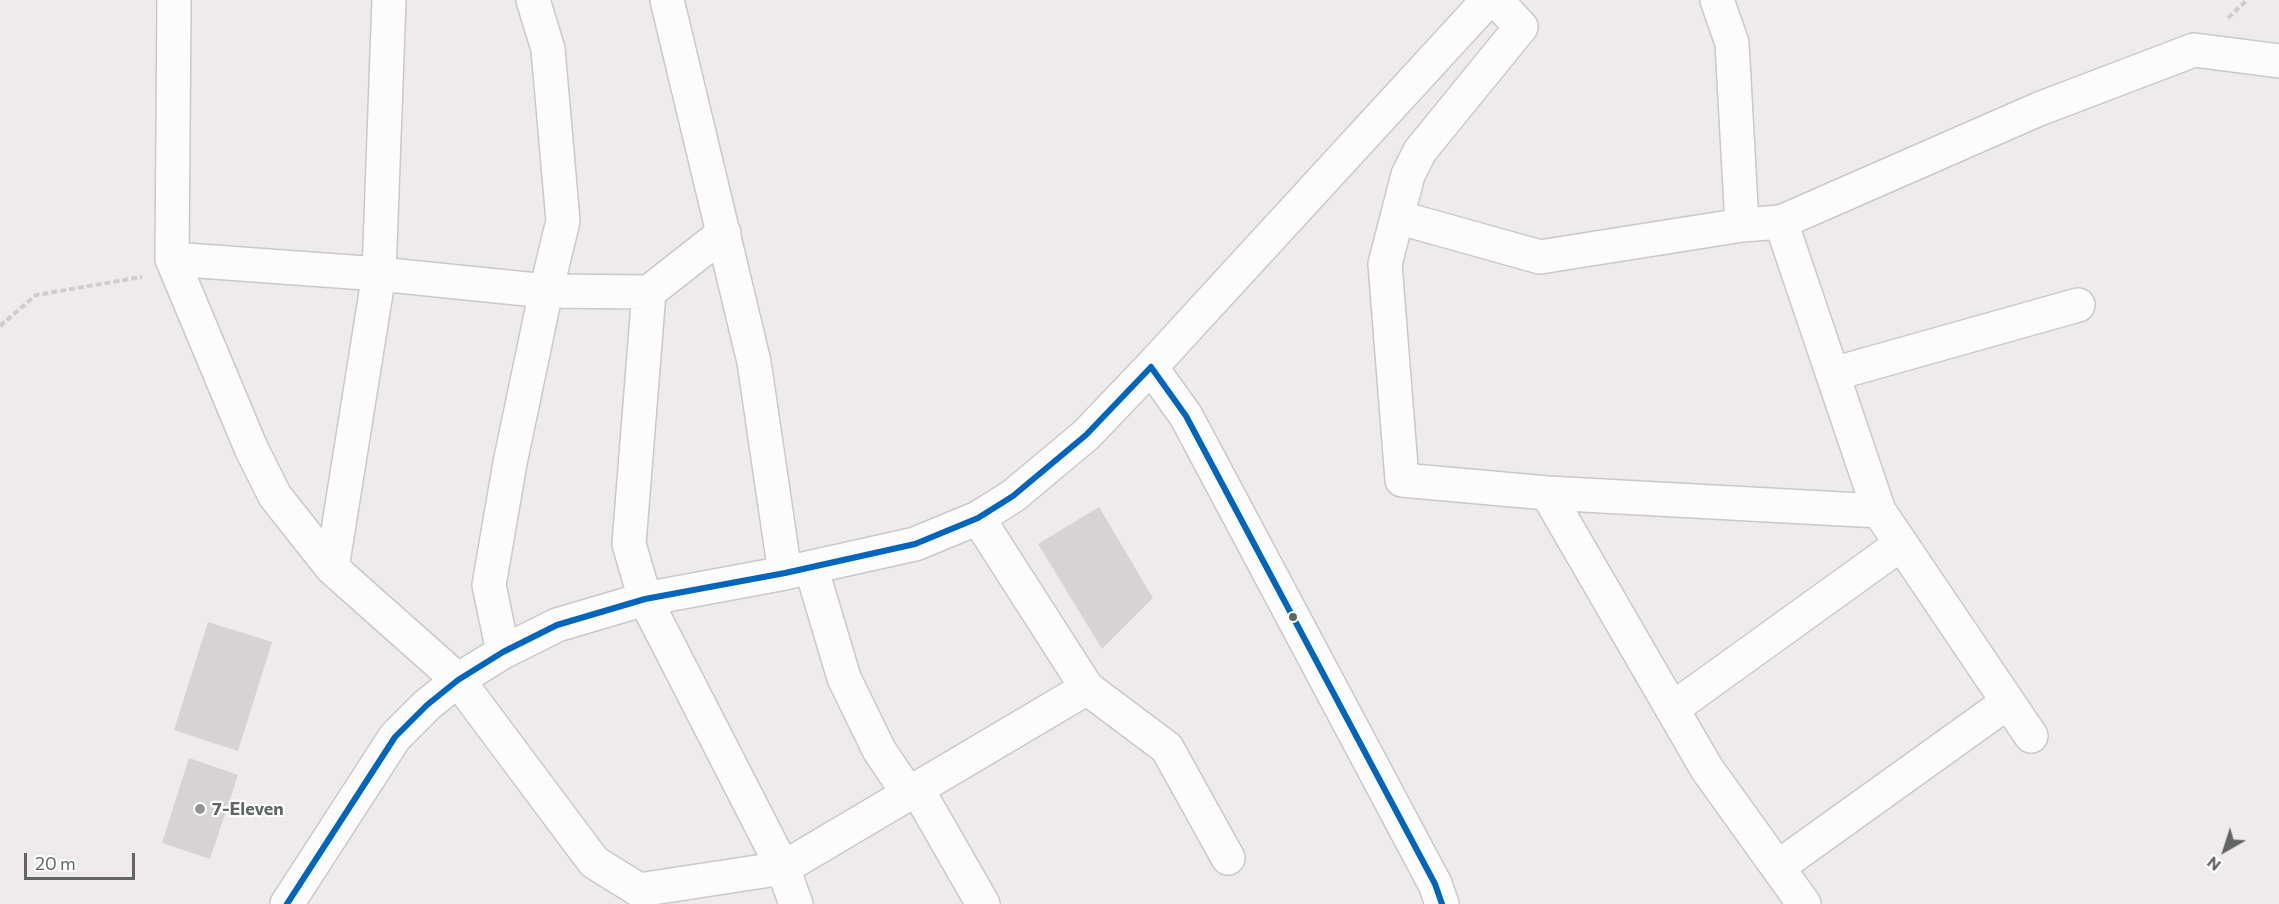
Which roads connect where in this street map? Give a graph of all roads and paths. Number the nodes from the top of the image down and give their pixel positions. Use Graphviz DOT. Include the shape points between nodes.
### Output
graph roads {
  1 [pos="174,0"];
  2 [pos="389,0"];
  3 [pos="533,0"];
  4 [pos="667,0"];
  5 [pos="1488,0"];
  6 [pos="1496,0"];
  7 [pos="1717,0"];
  8 [pos="2279,61"];
  9 [pos="1397,217"];
  10 [pos="1781,222"];
  11 [pos="1742,225"];
  12 [pos="723,233"];
  13 [pos="174,265"];
  14 [pos="379,274"];
  15 [pos="546,291"];
  16 [pos="649,292"];
  17 [pos="2078,305"];
  18 [pos="0,326"];
  19 [pos="1151,368"];
  20 [pos="1833,374"];
  21 [pos="1547,493"];
  22 [pos="1879,511"];
  23 [pos="978,518"];
  24 [pos="1902,544"];
  25 [pos="332,568"];
  26 [pos="798,570"];
  27 [pos="645,599"];
  28 [pos="502,652"];
  29 [pos="458,680"];
  30 [pos="1087,688"];
  31 [pos="2008,702"];
  32 [pos="1672,709"];
  33 [pos="2031,736"];
  34 [pos="912,791"];
  35 [pos="1228,858"];
  36 [pos="1778,867"];
  37 [pos="783,868"];
  38 [pos="287,904"];
  39 [pos="796,904"];
  40 [pos="983,904"];
  41 [pos="1442,904"];
  42 [pos="1804,904"];
  1 -- 13 [label="street"];
  2 -- 14 [label="street"];
  3 -- 15 [label="street" via="548,49 563,221"];
  4 -- 12 [label="street"];
  5 -- 19 [label="street"];
  6 -- 9 [label="street" via="1521,27 1420,151 1408,175"];
  7 -- 11 [label="street" via="1732,44"];
  8 -- 10 [label="street" via="2194,50 2039,109"];
  9 -- 11 [label="street" via="1540,258"];
  9 -- 21 [label="street" via="1385,264 1401,480"];
  10 -- 11 [label="street"];
  10 -- 20 [label="street"];
  12 -- 16 [label="street"];
  12 -- 26 [label="street"];
  13 -- 14 [label="street"];
  13 -- 18 [label="path" via="36,295"];
  13 -- 25 [label="street" via="275,496"];
  14 -- 15 [label="street"];
  14 -- 25 [label="street"];
  15 -- 16 [label="street"];
  15 -- 28 [label="street" via="489,585"];
  16 -- 27 [label="street" via="629,544"];
  17 -- 20 [label="street"];
  19 -- 23 [label="street" via="1086,435 1013,496"];
  19 -- 41 [label="street" via="1186,416 1435,884"];
  20 -- 22 [label="street"];
  21 -- 22 [label="street"];
  21 -- 32 [label="street"];
  22 -- 24 [label="street"];
  23 -- 26 [label="street" via="915,544"];
  23 -- 30 [label="street"];
  24 -- 31 [label="street"];
  24 -- 32 [label="street"];
  25 -- 29 [label="street"];
  26 -- 27 [label="street"];
  26 -- 34 [label="street" via="879,750"];
  27 -- 28 [label="street" via="557,625"];
  27 -- 37 [label="street"];
  28 -- 29 [label="street"];
  29 -- 37 [label="street" via="594,862 639,890"];
  29 -- 38 [label="street" via="395,737"];
  30 -- 34 [label="street"];
  30 -- 35 [label="street" via="1167,748"];
  31 -- 33 [label="street"];
  31 -- 36 [label="street"];
  32 -- 36 [label="street" via="1707,769"];
  34 -- 37 [label="street"];
  34 -- 40 [label="street"];
  36 -- 42 [label="street"];
  37 -- 39 [label="street"];
}
